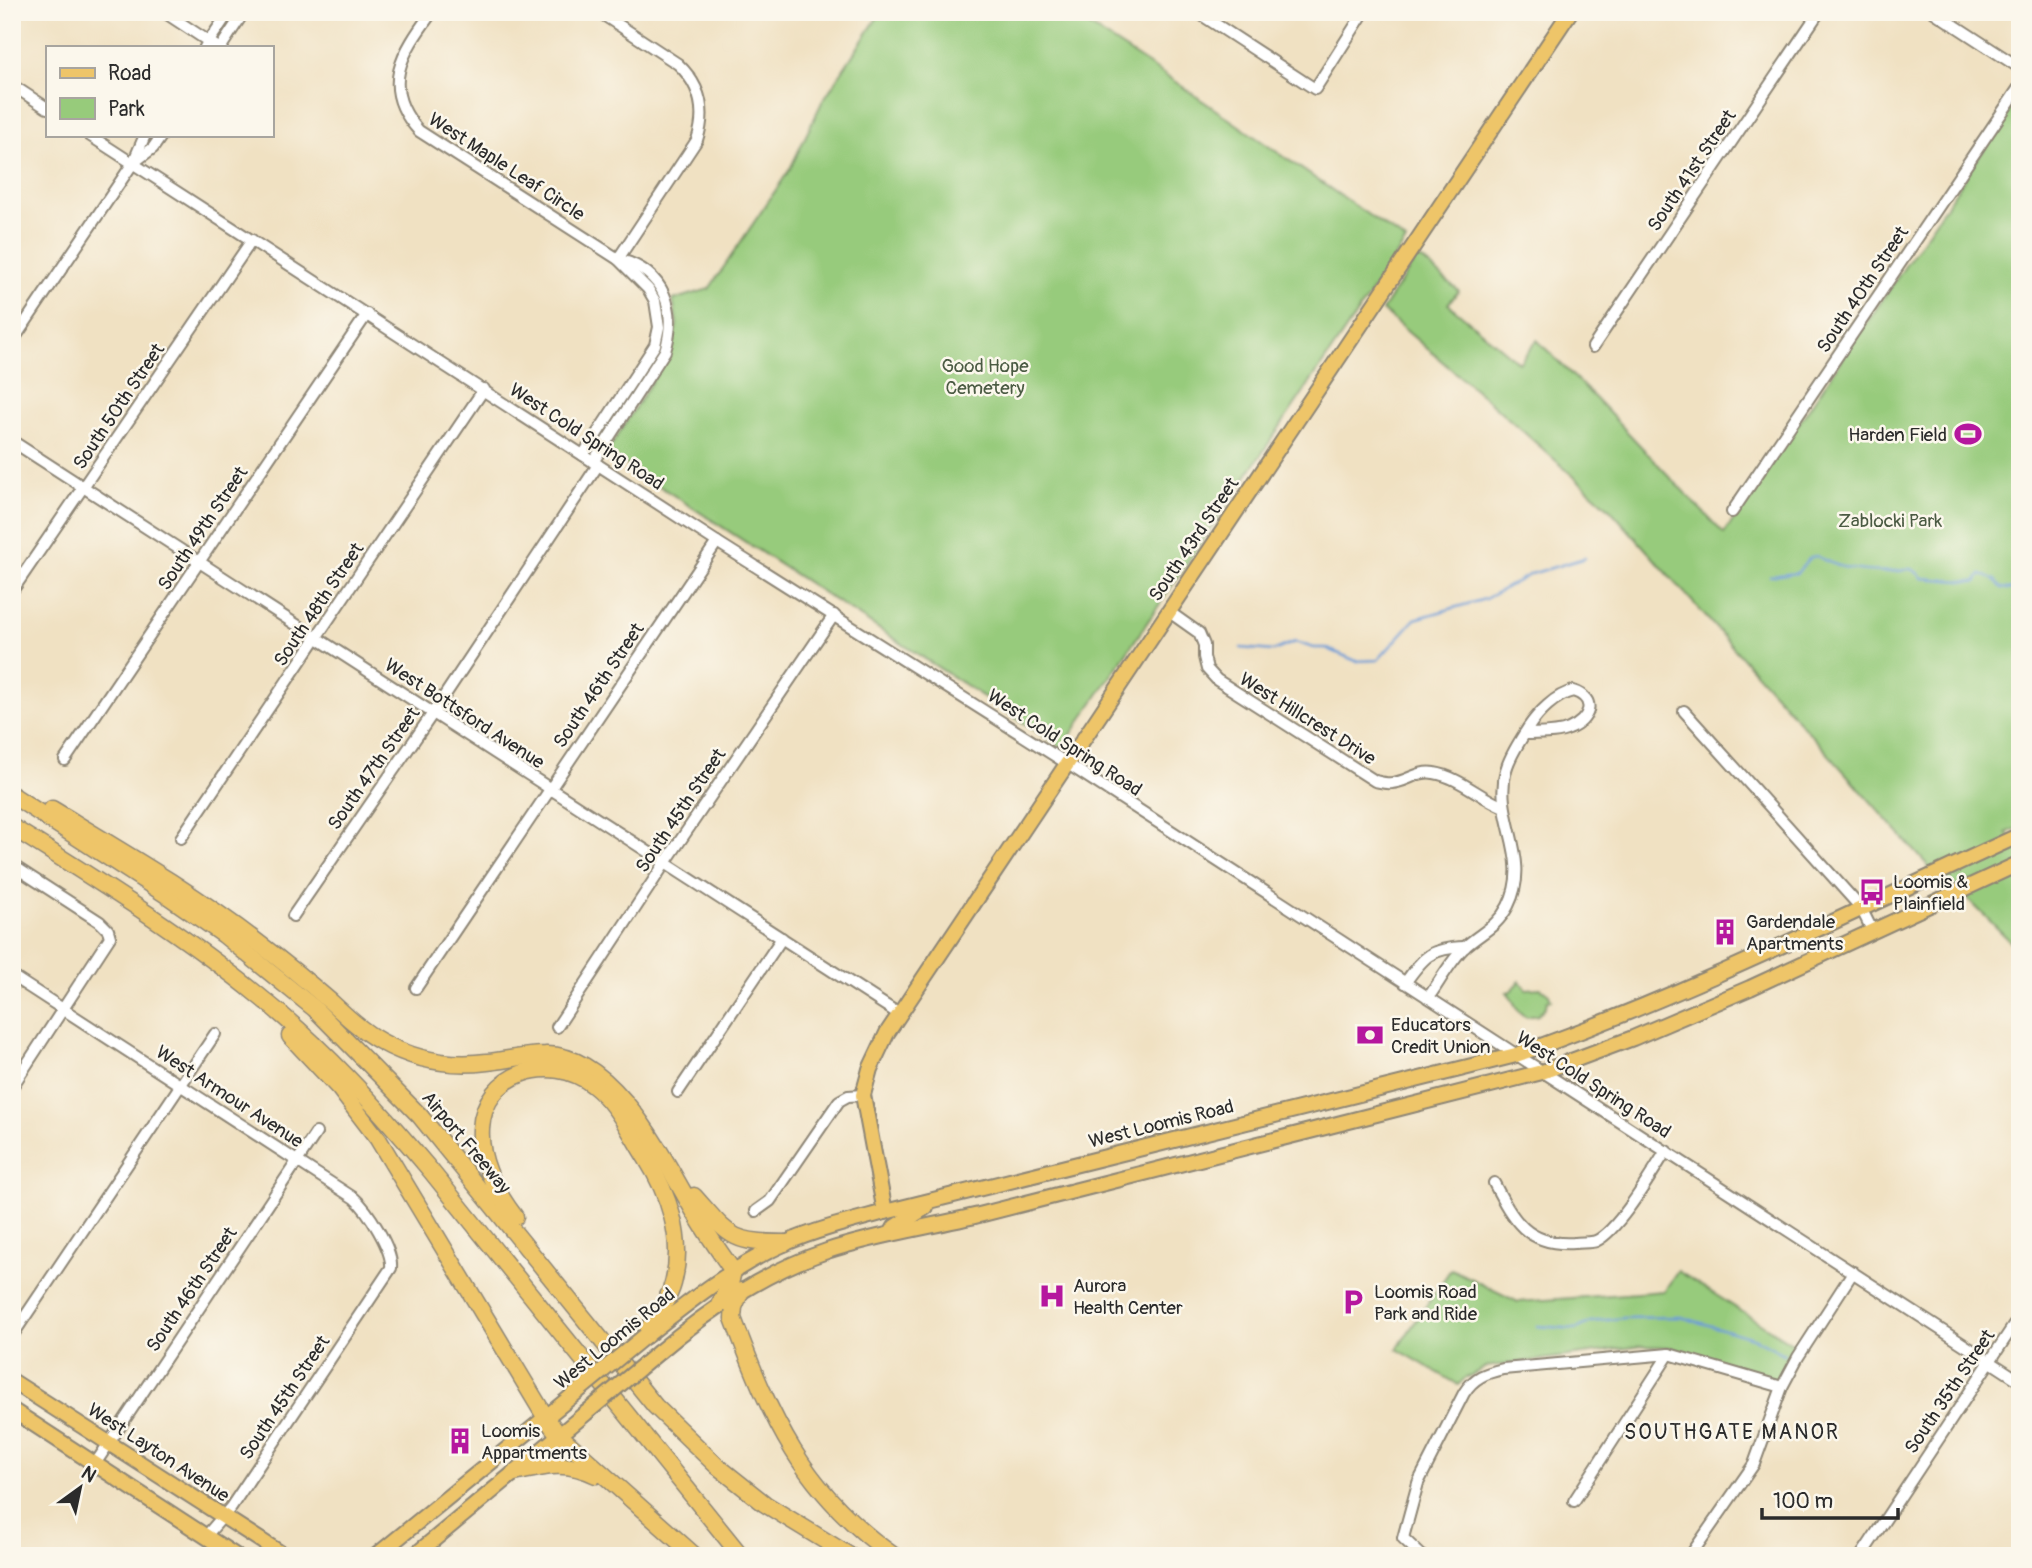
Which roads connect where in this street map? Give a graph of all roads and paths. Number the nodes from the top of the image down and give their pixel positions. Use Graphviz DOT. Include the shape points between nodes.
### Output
graph roads {
  1 [pos="164,12"];
  2 [pos="229,12"];
  3 [pos="244,12"];
  4 [pos="432,12"];
  5 [pos="599,12"];
  6 [pos="1196,12"];
  7 [pos="1364,12"];
  8 [pos="1570,12"];
  9 [pos="1819,12"];
  10 [pos="1934,12"];
  11 [pos="213,46"];
  12 [pos="2020,68"];
  13 [pos="12,85"];
  14 [pos="2020,86"];
  15 [pos="46,107"];
  16 [pos="91,136"];
  17 [pos="145,136"];
  18 [pos="161,136"];
  19 [pos="133,163"];
  20 [pos="252,240"];
  21 [pos="618,259"];
  22 [pos="366,314"];
  23 [pos="12,342"];
  24 [pos="1593,347"];
  25 [pos="484,389"];
  26 [pos="12,441"];
  27 [pos="591,461"];
  28 [pos="83,487"];
  29 [pos="1732,512"];
  30 [pos="717,542"];
  31 [pos="200,563"];
  32 [pos="12,591"];
  33 [pos="1168,611"];
  34 [pos="834,615"];
  35 [pos="316,638"];
  36 [pos="1684,711"];
  37 [pos="433,713"];
  38 [pos="1524,734"];
  39 [pos="65,760"];
  40 [pos="1068,764"];
  41 [pos="549,788"];
  42 [pos="17,798"];
  43 [pos="1504,807"];
  44 [pos="12,827"];
  45 [pos="2020,835"];
  46 [pos="181,838"];
  47 [pos="665,863"];
  48 [pos="2020,863"];
  49 [pos="12,865"];
  50 [pos="1861,908"];
  51 [pos="293,916"];
  52 [pos="1872,930"];
  53 [pos="782,938"];
  54 [pos="186,940"];
  55 [pos="1465,947"];
  56 [pos="12,976"];
  57 [pos="1405,983"];
  58 [pos="416,988"];
  59 [pos="1428,998"];
  60 [pos="65,1009"];
  61 [pos="899,1014"];
  62 [pos="557,1027"];
  63 [pos="215,1034"];
  64 [pos="1516,1055"];
  65 [pos="1542,1072"];
  66 [pos="180,1086"];
  67 [pos="12,1087"];
  68 [pos="678,1092"];
  69 [pos="863,1096"];
  70 [pos="1208,1131"];
  71 [pos="316,1133"];
  72 [pos="1666,1151"];
  73 [pos="1216,1154"];
  74 [pos="298,1161"];
  75 [pos="673,1174"];
  76 [pos="1494,1183"];
  77 [pos="949,1196"];
  78 [pos="756,1211"];
  79 [pos="885,1212"];
  80 [pos="891,1234"];
  81 [pos="785,1243"];
  82 [pos="840,1247"];
  83 [pos="733,1271"];
  84 [pos="1853,1272"];
  85 [pos="387,1274"];
  86 [pos="741,1292"];
  87 [pos="719,1305"];
  88 [pos="2020,1316"];
  89 [pos="589,1326"];
  90 [pos="12,1336"];
  91 [pos="645,1336"];
  92 [pos="1669,1354"];
  93 [pos="1989,1361"];
  94 [pos="12,1381"];
  95 [pos="2020,1381"];
  96 [pos="1782,1387"];
  97 [pos="12,1410"];
  98 [pos="546,1418"];
  99 [pos="558,1434"];
  100 [pos="110,1444"];
  101 [pos="95,1464"];
  102 [pos="514,1473"];
  103 [pos="609,1481"];
  104 [pos="1574,1501"];
  105 [pos="223,1516"];
  106 [pos="206,1536"];
  107 [pos="236,1556"];
  108 [pos="285,1556"];
  109 [pos="376,1556"];
  110 [pos="414,1556"];
  111 [pos="695,1556"];
  112 [pos="741,1556"];
  113 [pos="850,1556"];
  114 [pos="894,1556"];
  115 [pos="1422,1556"];
  116 [pos="1690,1556"];
  117 [pos="1861,1556"];
  1 -- 11 [label="street"];
  2 -- 11 [label="street"];
  3 -- 11 [label="street"];
  4 -- 21 [label="street, West Maple Leaf Circle" via="409,44 398,70 402,109 409,120 428,137"];
  5 -- 21 [label="street" via="678,64 695,84 702,112 697,139"];
  6 -- 7 [label="street" via="1315,89"];
  8 -- 33 [label="main road, South 43rd Street"];
  9 -- 24 [label="street, South 41st Street"];
  10 -- 12 [label="street"];
  13 -- 15 [label="street"];
  14 -- 29 [label="street, South 40th Street"];
  16 -- 19 [label="street, West Cold Spring Road"];
  17 -- 19 [label="street"];
  18 -- 19 [label="street"];
  19 -- 20 [label="street, West Cold Spring Road"];
  19 -- 23 [label="street"];
  20 -- 22 [label="street, West Cold Spring Road"];
  20 -- 28 [label="street, South 50th Street"];
  21 -- 27 [label="street, West Maple Leaf Circle" via="635,264 657,282 665,296 670,336"];
  22 -- 25 [label="street, West Cold Spring Road"];
  22 -- 31 [label="street, South 49th Street"];
  25 -- 27 [label="street, West Cold Spring Road"];
  25 -- 35 [label="street, South 48th Street"];
  26 -- 28 [label="street, West Bottsford Avenue"];
  27 -- 30 [label="street, West Cold Spring Road"];
  27 -- 37 [label="street, South 47th Street"];
  28 -- 31 [label="street, West Bottsford Avenue"];
  28 -- 32 [label="street, South 50th Street"];
  30 -- 34 [label="street, West Cold Spring Road"];
  30 -- 41 [label="street, South 46th Street"];
  31 -- 35 [label="street, West Bottsford Avenue"];
  31 -- 39 [label="street, South 49th Street"];
  33 -- 40 [label="main road, South 43rd Street"];
  33 -- 43 [label="street, West Hillcrest Drive" via="1199,633 1208,669 1217,680 1375,781 1391,783 1431,772 1448,776"];
  34 -- 40 [label="street, West Cold Spring Road"];
  34 -- 47 [label="street, South 45th Street"];
  35 -- 37 [label="street, West Bottsford Avenue"];
  35 -- 46 [label="street, South 48th Street"];
  36 -- 50 [label="street"];
  37 -- 41 [label="street, West Bottsford Avenue"];
  37 -- 51 [label="street, South 47th Street"];
  38 -- 38 [label="street" via="1542,710 1564,693 1573,691 1586,698 1588,711 1569,729"];
  38 -- 43 [label="street" via="1505,772"];
  40 -- 57 [label="street, West Cold Spring Road"];
  40 -- 61 [label="main road, South 43rd Street"];
  41 -- 47 [label="street, West Bottsford Avenue"];
  41 -- 58 [label="street, South 46th Street"];
  42 -- 75 [label="highway" via="37,799 169,881 260,943 365,1032 407,1055 464,1064 546,1055 587,1066 620,1096"];
  42 -- 89 [label="highway, Airport Freeway" via="202,919 315,1009 420,1116"];
  43 -- 55 [label="street" via="1516,852 1516,881 1508,906 1495,924"];
  44 -- 54 [label="highway"];
  45 -- 50 [label="main road, West Loomis Road"];
  47 -- 53 [label="street, West Bottsford Avenue"];
  47 -- 62 [label="street, South 45th Street"];
  48 -- 52 [label="main road, West Loomis Road"];
  49 -- 60 [label="street" via="100,922 109,933 110,941"];
  50 -- 52 [label="street"];
  50 -- 64 [label="main road, West Loomis Road" via="1734,968"];
  52 -- 65 [label="main road, West Loomis Road" via="1738,993"];
  53 -- 61 [label="street, West Bottsford Avenue"];
  53 -- 68 [label="street"];
  54 -- 98 [label="highway" via="202,964 298,1044 361,1115"];
  54 -- 112 [label="highway" via="290,1022 389,1121"];
  55 -- 57 [label="street" via="1432,952"];
  55 -- 59 [label="street"];
  56 -- 60 [label="street, West Armour Avenue"];
  57 -- 59 [label="street, West Cold Spring Road"];
  59 -- 64 [label="street, West Cold Spring Road"];
  60 -- 66 [label="street, West Armour Avenue"];
  60 -- 67 [label="street"];
  61 -- 69 [label="main road, South 43rd Street" via="880,1045"];
  63 -- 66 [label="street"];
  64 -- 65 [label="street, West Cold Spring Road"];
  64 -- 70 [label="main road, West Loomis Road"];
  65 -- 72 [label="street, West Cold Spring Road"];
  65 -- 73 [label="main road, West Loomis Road"];
  66 -- 74 [label="street, West Armour Avenue"];
  66 -- 90 [label="street"];
  69 -- 78 [label="street" via="839,1101 770,1201"];
  69 -- 79 [label="main road, South 43rd Street"];
  70 -- 73 [label="main road"];
  70 -- 77 [label="main road, West Loomis Road"];
  71 -- 74 [label="street, South 46th Street"];
  72 -- 76 [label="street" via="1623,1217 1596,1241 1563,1244 1535,1237 1513,1218"];
  72 -- 84 [label="street, West Cold Spring Road"];
  73 -- 80 [label="main road, West Loomis Road"];
  74 -- 85 [label="street, West Armour Avenue" via="363,1206 392,1264"];
  74 -- 100 [label="street, South 46th Street"];
  75 -- 81 [label="highway" via="723,1230 751,1241"];
  75 -- 83 [label="highway"];
  77 -- 79 [label="main road, West Loomis Road"];
  77 -- 80 [label="main road" via="911,1215"];
  79 -- 81 [label="main road, West Loomis Road"];
  79 -- 82 [label="main road" via="878,1226"];
  80 -- 82 [label="main road, West Loomis Road"];
  81 -- 83 [label="main road, West Loomis Road"];
  82 -- 86 [label="main road, West Loomis Road"];
  83 -- 87 [label="highway"];
  83 -- 91 [label="main road, West Loomis Road"];
  84 -- 93 [label="street, West Cold Spring Road"];
  84 -- 96 [label="street"];
  85 -- 105 [label="street, South 45th Street"];
  86 -- 87 [label="main road, West Loomis Road"];
  86 -- 114 [label="highway" via="733,1318 780,1430 836,1507"];
  87 -- 99 [label="main road, West Loomis Road, bridge"];
  88 -- 93 [label="street, South 35th Street"];
  89 -- 91 [label="highway" via="575,1297 501,1197 484,1160 481,1126 487,1106 504,1082 528,1070 569,1071 593,1085 617,1110 664,1190 676,1229 676,1266 670,1292"];
  89 -- 113 [label="highway, Airport Freeway" via="655,1406 716,1465 765,1504"];
  91 -- 98 [label="main road, West Loomis Road, bridge"];
  92 -- 96 [label="street"];
  92 -- 104 [label="street"];
  92 -- 115 [label="street" via="1503,1369 1472,1381 1419,1483 1403,1538"];
  93 -- 95 [label="street, West Cold Spring Road"];
  93 -- 117 [label="street, South 35th Street"];
  94 -- 100 [label="main road, West Layton Avenue"];
  96 -- 116 [label="street" via="1754,1464"];
  97 -- 101 [label="main road"];
  98 -- 99 [label="highway"];
  98 -- 109 [label="main road, West Loomis Road"];
  99 -- 102 [label="main road, West Loomis Road"];
  99 -- 103 [label="highway"];
  100 -- 101 [label="street, South 46th Street"];
  100 -- 105 [label="main road, West Layton Avenue"];
  101 -- 106 [label="main road"];
  102 -- 103 [label="highway" via="567,1464"];
  102 -- 110 [label="main road, West Loomis Road"];
  103 -- 111 [label="highway"];
  105 -- 106 [label="street, South 45th Street"];
  105 -- 108 [label="main road, West Layton Avenue"];
  106 -- 107 [label="main road"];
}
